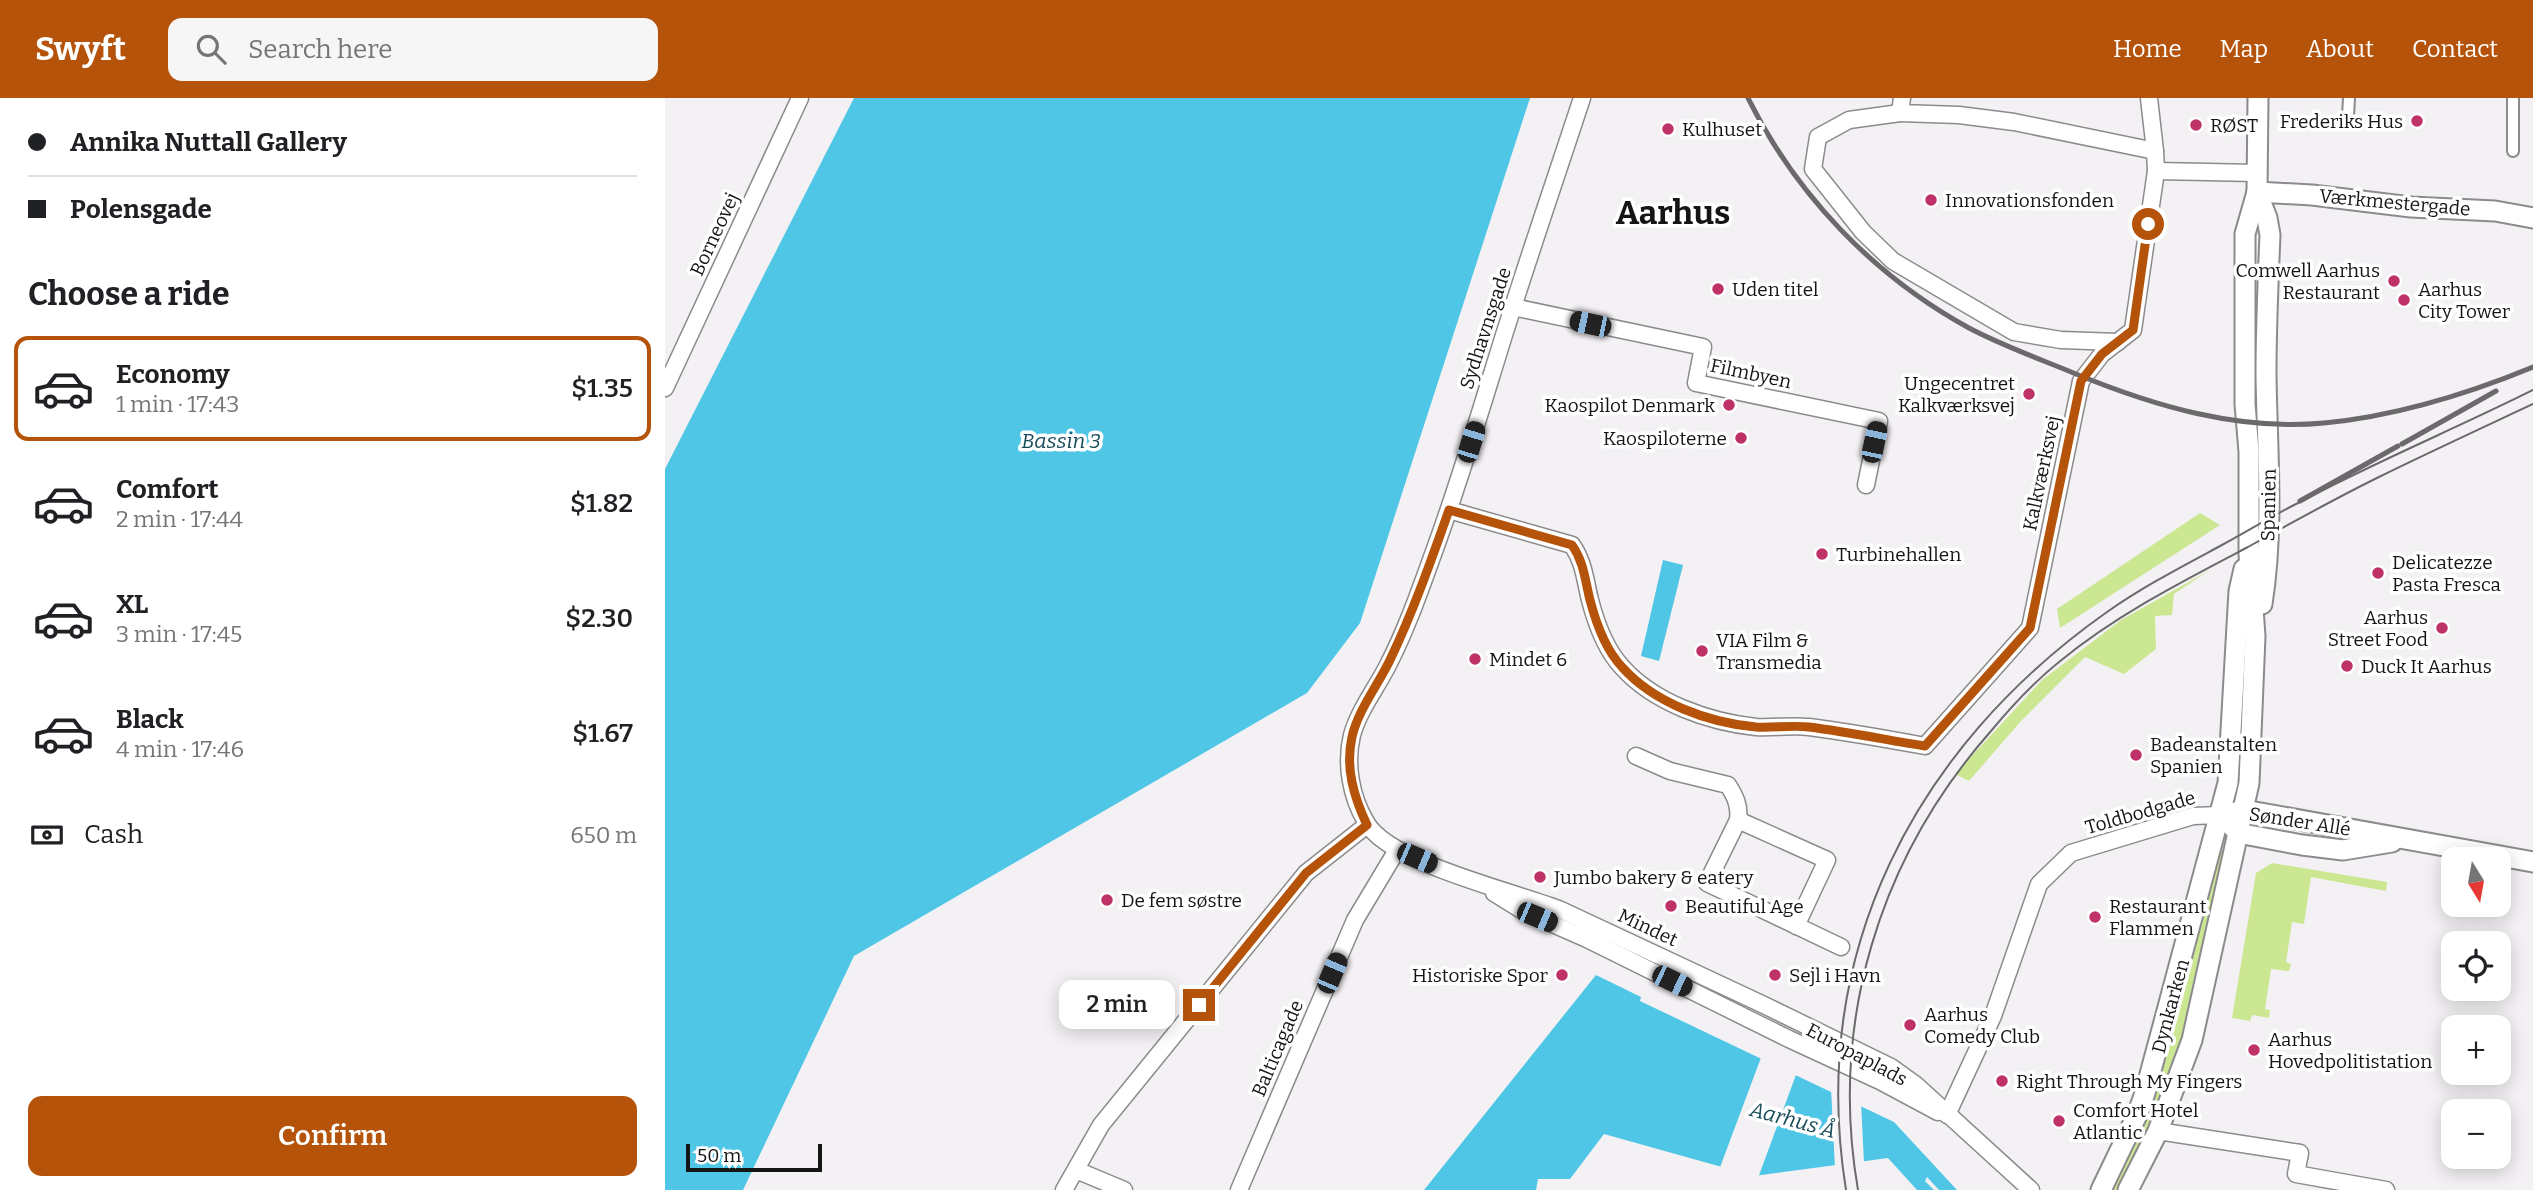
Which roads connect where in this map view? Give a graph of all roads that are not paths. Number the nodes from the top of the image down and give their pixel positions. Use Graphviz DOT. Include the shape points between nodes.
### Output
graph roads {
  1 [pos="800,98"];
  2 [pos="1582,98"];
  3 [pos="2149,98"];
  4 [pos="2258,98"];
  5 [pos="2349,98"];
  6 [pos="2513,98"];
  7 [pos="1901,105"];
  8 [pos="2349,116"];
  9 [pos="2155,150"];
  10 [pos="2513,151"];
  11 [pos="2156,171"];
  12 [pos="2257,182"];
  13 [pos="2533,218"];
  14 [pos="1513,307"];
  15 [pos="2118,342"];
  16 [pos="2266,374"];
  17 [pos="665,388"];
  18 [pos="2249,452"];
  19 [pos="1866,485"];
  20 [pos="1449,510"];
  21 [pos="2249,554"];
  22 [pos="2255,636"];
  23 [pos="1357,723"];
  24 [pos="1636,756"];
  25 [pos="2244,810"];
  26 [pos="2220,815"];
  27 [pos="1738,820"];
  28 [pos="1367,825"];
  29 [pos="2238,833"];
  30 [pos="2406,839"];
  31 [pos="1397,850"];
  32 [pos="2533,862"];
  33 [pos="1477,883"];
  34 [pos="1796,926"];
  35 [pos="1842,947"];
  36 [pos="1797,1022"];
  37 [pos="1789,1039"];
  38 [pos="1947,1115"];
  39 [pos="2158,1131"];
  40 [pos="1076,1170"];
  41 [pos="1064,1190"];
  42 [pos="1124,1190"];
  43 [pos="1239,1190"];
  44 [pos="2031,1190"];
  45 [pos="2101,1190"];
  46 [pos="2128,1190"];
  47 [pos="2386,1190"];
  1 -- 17 [label="street, Borneovej"];
  2 -- 14 [label="street, Sydhavnsgade"];
  3 -- 9 [label="street, Kalkværksvej"];
  4 -- 12 [label="street, Spanien"];
  5 -- 8 [label="street"];
  6 -- 10 [label="street"];
  7 -- 9 [label="street"];
  7 -- 15 [label="street" via="1849,120 1818,136 1813,169 1863,232 1893,261 2014,332"];
  9 -- 11 [label="street, Kalkværksvej"];
  11 -- 12 [label="street"];
  11 -- 15 [label="street, Kalkværksvej" via="2133,330"];
  12 -- 13 [label="street, Værkmestergade" via="2312,195"];
  12 -- 16 [label="street, Spanien" via="2270,235"];
  12 -- 18 [label="street, Spanien" via="2245,234"];
  14 -- 19 [label="street, Filmbyen" via="1703,347 1696,383 1879,421"];
  14 -- 20 [label="street, Sydhavnsgade"];
  15 -- 20 [label="street, Kalkværksvej" via="2081,381 2030,628 1925,746 1806,727 1755,727 1703,716 1650,691 1621,667 1602,636 1581,557 1572,545"];
  16 -- 18 [label="street, Spanien"];
  16 -- 22 [label="street, Spanien" via="2268,523 2265,581"];
  18 -- 21 [label="street, Spanien"];
  20 -- 23 [label="street, Sydhavnsgade" via="1411,616"];
  21 -- 22 [label="street, Spanien"];
  21 -- 26 [label="street, Spanien" via="2239,591 2228,783"];
  22 -- 25 [label="street, Spanien"];
  23 -- 28 [label="street, Mindet" via="1350,780"];
  24 -- 27 [label="street" via="1671,771 1728,785 1738,804"];
  25 -- 26 [label="street, Sønder Allé"];
  25 -- 29 [label="street, Dynkarken"];
  25 -- 30 [label="street, Sønder Allé"];
  26 -- 29 [label="street, Sønder Allé"];
  26 -- 38 [label="street, Toldbodgade" via="2193,816 2071,853 2039,884 1993,1016"];
  26 -- 45 [label="street, Dynkarken" via="2145,1093"];
  27 -- 34 [label="street" via="1707,883"];
  27 -- 34 [label="street" via="1827,860"];
  28 -- 31 [label="street, Mindet"];
  28 -- 40 [label="street" via="1306,873 1101,1125"];
  29 -- 30 [label="street, Sønder Allé" via="2343,850"];
  29 -- 39 [label="street, Dynkarken" via="2192,1040"];
  30 -- 32 [label="street, Sønder Allé"];
  31 -- 33 [label="street, Mindet"];
  31 -- 43 [label="street, Balticagade" via="1355,920"];
  33 -- 36 [label="street, Mindet" via="1561,910"];
  33 -- 37 [label="street, Mindet" via="1523,911"];
  34 -- 35 [label="street"];
  36 -- 38 [label="street, Europaplads" via="1901,1074"];
  37 -- 38 [label="street, Europaplads"];
  38 -- 44 [label="street, Europaplads"];
  39 -- 46 [label="street"];
  39 -- 47 [label="street" via="2299,1153 2296,1174"];
  40 -- 41 [label="street"];
  40 -- 42 [label="street"];
}
